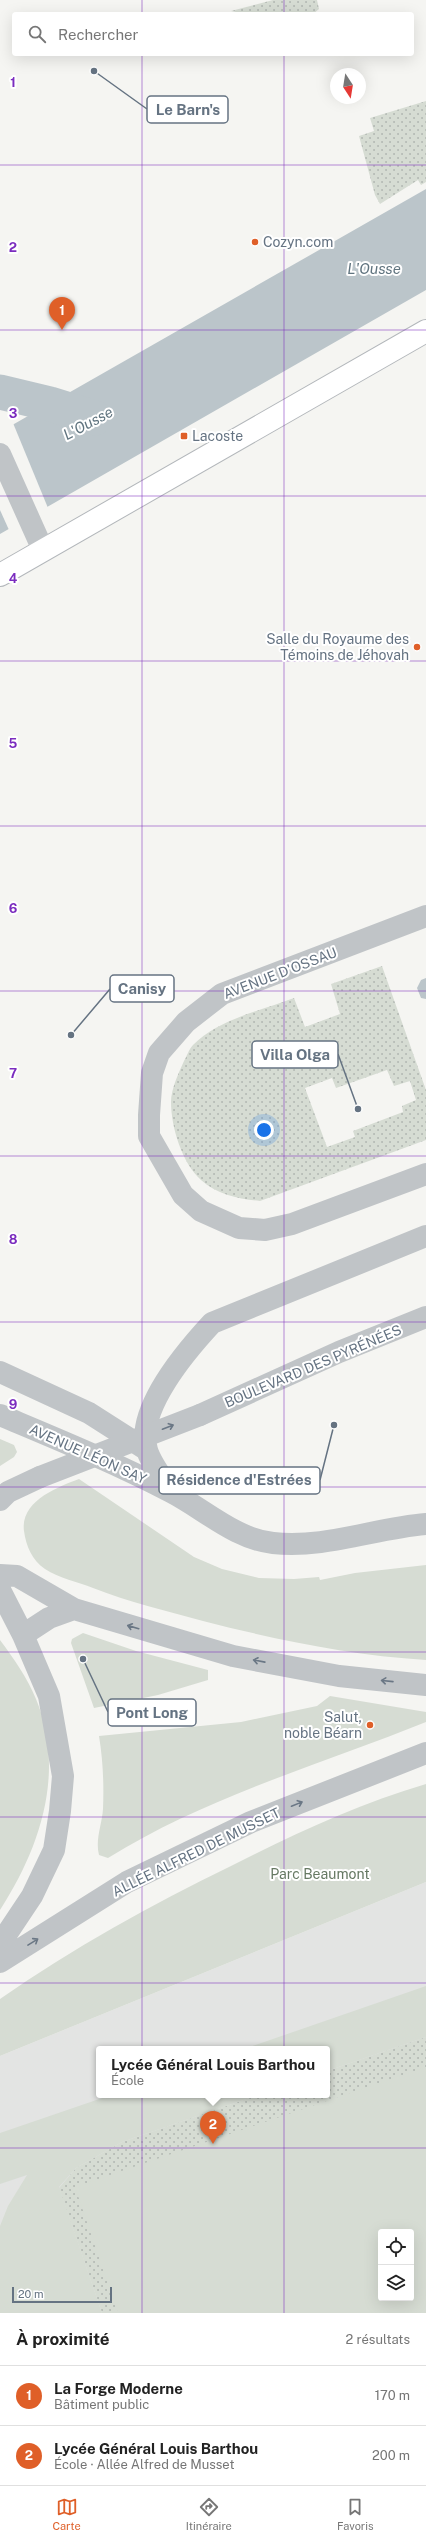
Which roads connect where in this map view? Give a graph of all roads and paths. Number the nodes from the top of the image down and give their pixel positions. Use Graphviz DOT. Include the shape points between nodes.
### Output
graph roads {
  1 [pos="426,331"];
  2 [pos="0,454"];
  3 [pos="43,550"];
  4 [pos="0,575"];
  5 [pos="426,916"];
  6 [pos="426,1174"];
  7 [pos="426,1236"];
  8 [pos="426,1318"];
  9 [pos="0,1372"];
  10 [pos="0,1414"];
  11 [pos="147,1450"];
  12 [pos="172,1492"];
  13 [pos="0,1500"];
  14 [pos="426,1524"];
  15 [pos="0,1575"];
  16 [pos="0,1590"];
  17 [pos="74,1609"];
  18 [pos="23,1635"];
  19 [pos="426,1685"];
  20 [pos="426,1753"];
  21 [pos="0,1944"];
  22 [pos="0,1962"];
  1 -- 3 [label="main road"];
  2 -- 3 [label="street"];
  3 -- 4 [label="main road"];
  5 -- 6 [label="street, AVENUE D'OSSAU" via="222,994 186,1022 159,1053 152,1073 149,1136 183,1195 201,1211 239,1228 265,1230 292,1224"];
  7 -- 11 [label="street" via="212,1323 188,1349 159,1394 147,1421"];
  13 -- 8 [label="street, BOULEVARD DES PYRÉNÉES, one-way, bridge" via="8,1492 40,1477 200,1415 339,1352"];
  9 -- 11 [label="street" via="89,1413"];
  10 -- 12 [label="street, AVENUE LÉON SAY"];
  11 -- 12 [label="street"];
  12 -- 14 [label="street, AVENUE LÉON SAY" via="249,1539 274,1543 299,1544"];
  15 -- 17 [label="street" via="17,1576"];
  16 -- 18 [label="street"];
  17 -- 18 [label="street" via="48,1618"];
  19 -- 17 [label="street, one-way" via="339,1676 233,1656"];
  18 -- 21 [label="street" via="50,1696 63,1776 60,1811 51,1856 32,1896"];
  22 -- 20 [label="street, ALLÉE ALFRED DE MUSSET, one-way" via="134,1879 251,1822"];
}
